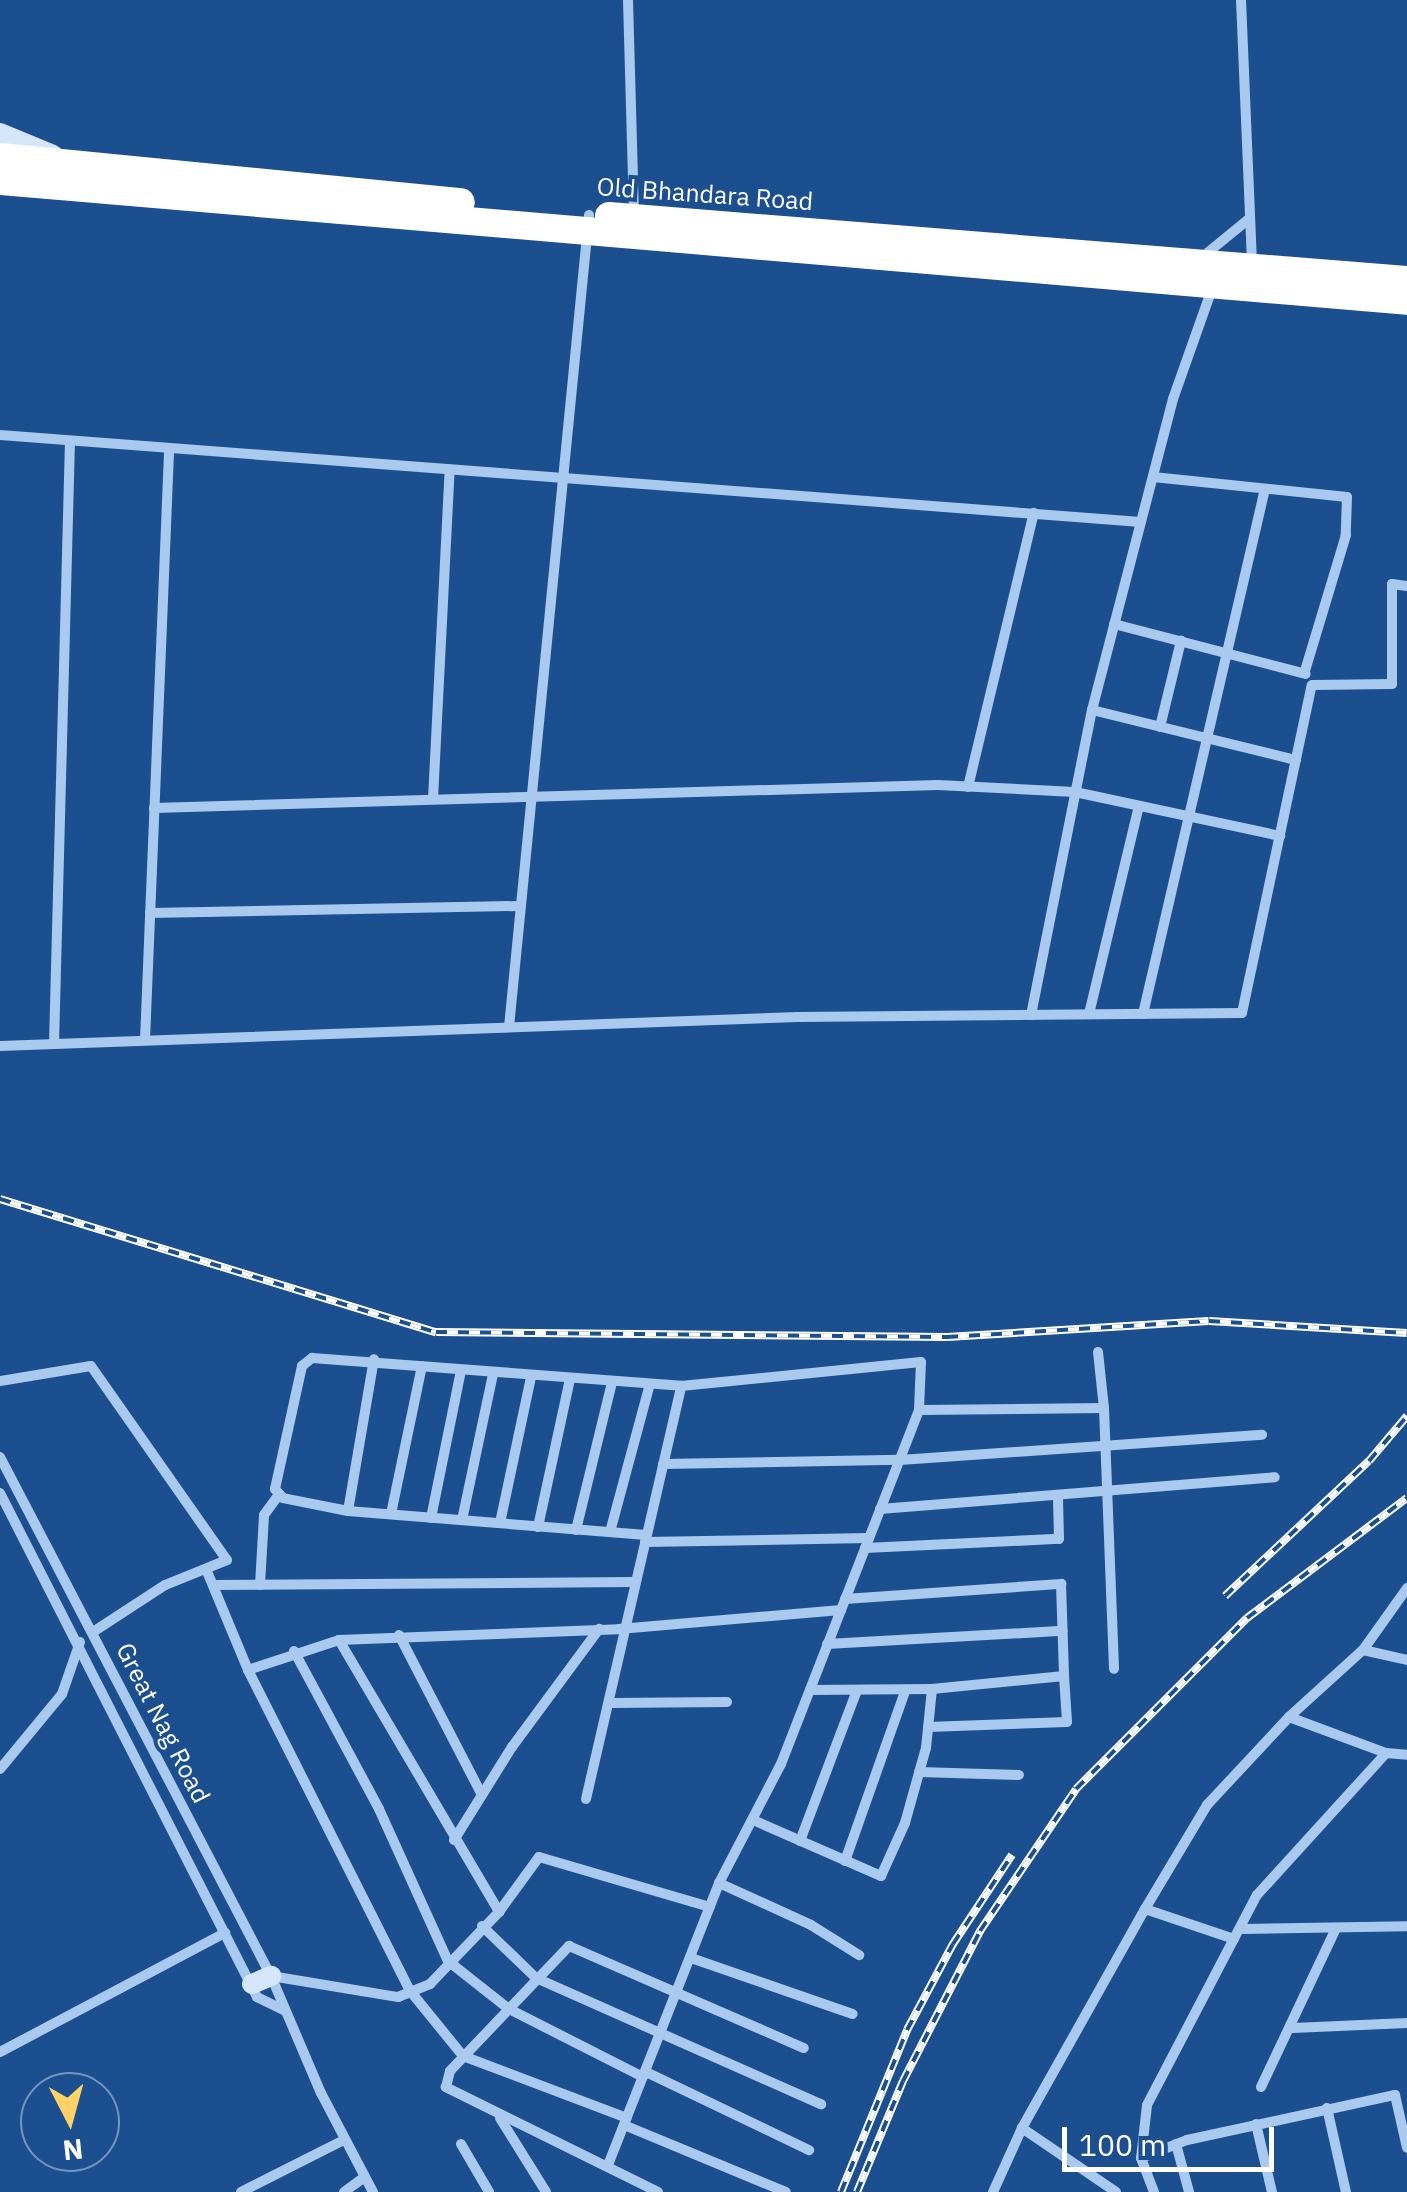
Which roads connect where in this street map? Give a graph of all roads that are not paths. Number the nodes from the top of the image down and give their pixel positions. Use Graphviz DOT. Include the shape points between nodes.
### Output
graph roads {
  1 [pos="628,0"];
  2 [pos="1241,0"];
  3 [pos="0,133"];
  4 [pos="0,158"];
  5 [pos="81,165"];
  6 [pos="7,185"];
  7 [pos="213,189"];
  8 [pos="1250,218"];
  9 [pos="588,224"];
  10 [pos="634,228"];
  11 [pos="1211,270"];
  12 [pos="1251,278"];
  13 [pos="1407,280"];
  14 [pos="1407,301"];
  15 [pos="0,435"];
  16 [pos="70,442"];
  17 [pos="169,452"];
  18 [pos="450,470"];
  19 [pos="562,474"];
  20 [pos="1153,477"];
  21 [pos="1265,489"];
  22 [pos="1034,513"];
  23 [pos="1141,522"];
  24 [pos="1407,586"];
  25 [pos="1114,624"];
  26 [pos="1181,641"];
  27 [pos="1228,652"];
  28 [pos="1305,671"];
  29 [pos="1312,685"];
  30 [pos="1092,710"];
  31 [pos="1160,727"];
  32 [pos="1202,738"];
  33 [pos="1296,760"];
  34 [pos="968,787"];
  35 [pos="1075,792"];
  36 [pos="531,796"];
  37 [pos="433,799"];
  38 [pos="1139,806"];
  39 [pos="154,808"];
  40 [pos="1185,816"];
  41 [pos="1280,836"];
  42 [pos="520,906"];
  43 [pos="150,913"];
  44 [pos="1089,1014"];
  45 [pos="1142,1014"];
  46 [pos="1031,1015"];
  47 [pos="510,1027"];
  48 [pos="145,1040"];
  49 [pos="54,1044"];
  50 [pos="0,1046"];
  51 [pos="1098,1352"];
  52 [pos="374,1360"];
  53 [pos="422,1366"];
  54 [pos="461,1371"];
  55 [pos="494,1374"];
  56 [pos="531,1377"];
  57 [pos="570,1379"];
  58 [pos="0,1381"];
  59 [pos="612,1382"];
  60 [pos="650,1384"];
  61 [pos="681,1386"];
  62 [pos="1104,1408"];
  63 [pos="919,1410"];
  64 [pos="1262,1435"];
  65 [pos="1106,1449"];
  66 [pos="0,1458"];
  67 [pos="900,1460"];
  68 [pos="663,1464"];
  69 [pos="1275,1477"];
  70 [pos="1107,1491"];
  71 [pos="0,1493"];
  72 [pos="279,1494"];
  73 [pos="1058,1498"];
  74 [pos="880,1509"];
  75 [pos="348,1511"];
  76 [pos="390,1514"];
  77 [pos="431,1518"];
  78 [pos="462,1520"];
  79 [pos="500,1524"];
  80 [pos="538,1526"];
  81 [pos="576,1530"];
  82 [pos="610,1532"];
  83 [pos="645,1539"];
  84 [pos="867,1543"];
  85 [pos="206,1568"];
  86 [pos="635,1582"];
  87 [pos="260,1584"];
  88 [pos="213,1585"];
  89 [pos="1407,1588"];
  90 [pos="843,1605"];
  91 [pos="624,1628"];
  92 [pos="600,1629"];
  93 [pos="1063,1631"];
  94 [pos="93,1632"];
  95 [pos="399,1635"];
  96 [pos="339,1640"];
  97 [pos="80,1642"];
  98 [pos="828,1644"];
  99 [pos="1363,1650"];
  100 [pos="294,1651"];
  101 [pos="1407,1660"];
  102 [pos="248,1670"];
  103 [pos="1114,1670"];
  104 [pos="1064,1676"];
  105 [pos="906,1689"];
  106 [pos="932,1689"];
  107 [pos="810,1690"];
  108 [pos="857,1690"];
  109 [pos="726,1702"];
  110 [pos="611,1703"];
  111 [pos="1288,1718"];
  112 [pos="928,1726"];
  113 [pos="1386,1753"];
  114 [pos="1407,1756"];
  115 [pos="0,1769"];
  116 [pos="920,1772"];
  117 [pos="1020,1775"];
  118 [pos="482,1795"];
  119 [pos="586,1799"];
  120 [pos="752,1820"];
  121 [pos="454,1840"];
  122 [pos="800,1841"];
  123 [pos="845,1861"];
  124 [pos="720,1883"];
  125 [pos="710,1907"];
  126 [pos="1145,1909"];
  127 [pos="499,1912"];
  128 [pos="482,1926"];
  129 [pos="1407,1926"];
  130 [pos="1336,1928"];
  131 [pos="1243,1929"];
  132 [pos="225,1933"];
  133 [pos="1234,1939"];
  134 [pos="860,1955"];
  135 [pos="691,1958"];
  136 [pos="448,1961"];
  137 [pos="536,1978"];
  138 [pos="261,1980"];
  139 [pos="411,1992"];
  140 [pos="677,1996"];
  141 [pos="509,2008"];
  142 [pos="285,2010"];
  143 [pos="853,2014"];
  144 [pos="1407,2023"];
  145 [pos="1293,2028"];
  146 [pos="661,2035"];
  147 [pos="804,2048"];
  148 [pos="0,2052"];
  149 [pos="463,2056"];
  150 [pos="644,2075"];
  151 [pos="1261,2087"];
  152 [pos="1401,2094"];
  153 [pos="820,2104"];
  154 [pos="1328,2108"];
  155 [pos="499,2117"];
  156 [pos="626,2121"];
  157 [pos="1256,2124"];
  158 [pos="1022,2128"];
  159 [pos="344,2140"];
  160 [pos="461,2144"];
  161 [pos="1176,2144"];
  162 [pos="1407,2148"];
  163 [pos="809,2150"];
  164 [pos="1141,2158"];
  165 [pos="608,2165"];
  166 [pos="363,2178"];
  167 [pos="241,2192"];
  168 [pos="344,2192"];
  169 [pos="373,2192"];
  170 [pos="488,2192"];
  171 [pos="546,2192"];
  172 [pos="658,2192"];
  173 [pos="786,2192"];
  174 [pos="993,2192"];
  175 [pos="1116,2192"];
  176 [pos="1154,2192"];
  177 [pos="1189,2192"];
  178 [pos="1272,2192"];
  179 [pos="1346,2192"];
  1 -- 10 [label="street"];
  2 -- 8 [label="street"];
  3 -- 5 [label="main road"];
  4 -- 5 [label="highway, Old Bhandara Road"];
  5 -- 7 [label="highway, Old Bhandara Road"];
  6 -- 7 [label="highway"];
  7 -- 9 [label="highway, Old Bhandara Road"];
  8 -- 11 [label="street"];
  8 -- 12 [label="street"];
  9 -- 10 [label="highway, Old Bhandara Road"];
  9 -- 19 [label="street"];
  10 -- 11 [label="highway, Old Bhandara Road"];
  11 -- 12 [label="highway, Old Bhandara Road"];
  11 -- 20 [label="street"];
  12 -- 13 [label="highway, Old Bhandara Road"];
  12 -- 14 [label="highway"];
  15 -- 16 [label="street"];
  16 -- 17 [label="street"];
  16 -- 49 [label="street"];
  17 -- 18 [label="street"];
  17 -- 39 [label="street"];
  18 -- 19 [label="street"];
  18 -- 37 [label="street"];
  19 -- 22 [label="street"];
  19 -- 36 [label="street"];
  20 -- 21 [label="street"];
  20 -- 23 [label="street"];
  21 -- 27 [label="street"];
  21 -- 28 [label="street" via="1347,498 1346,534"];
  22 -- 23 [label="street"];
  22 -- 34 [label="street"];
  23 -- 25 [label="street"];
  24 -- 29 [label="street" via="1392,584 1392,684"];
  25 -- 26 [label="street"];
  25 -- 30 [label="street"];
  26 -- 27 [label="street"];
  26 -- 31 [label="street"];
  27 -- 28 [label="street"];
  27 -- 32 [label="street"];
  28 -- 29 [label="street"];
  29 -- 33 [label="street"];
  30 -- 31 [label="street"];
  30 -- 35 [label="street"];
  31 -- 32 [label="street"];
  32 -- 33 [label="street"];
  32 -- 40 [label="street"];
  33 -- 41 [label="street"];
  34 -- 35 [label="street"];
  34 -- 36 [label="street"];
  35 -- 38 [label="street"];
  35 -- 46 [label="street"];
  36 -- 37 [label="street"];
  36 -- 42 [label="street"];
  37 -- 39 [label="street"];
  38 -- 40 [label="street"];
  38 -- 44 [label="street"];
  39 -- 43 [label="street"];
  40 -- 41 [label="street"];
  40 -- 45 [label="street"];
  41 -- 45 [label="street" via="1242,1012"];
  42 -- 43 [label="street"];
  42 -- 47 [label="street"];
  43 -- 48 [label="street"];
  44 -- 45 [label="street"];
  44 -- 46 [label="street"];
  46 -- 47 [label="street"];
  47 -- 48 [label="street"];
  48 -- 49 [label="street"];
  49 -- 50 [label="street"];
  51 -- 62 [label="street"];
  52 -- 53 [label="street"];
  52 -- 72 [label="street" via="306,1360"];
  52 -- 75 [label="street"];
  53 -- 54 [label="street"];
  53 -- 76 [label="street"];
  54 -- 55 [label="street"];
  54 -- 77 [label="street"];
  55 -- 56 [label="street"];
  55 -- 78 [label="street"];
  56 -- 57 [label="street"];
  56 -- 79 [label="street"];
  57 -- 59 [label="street"];
  57 -- 80 [label="street"];
  58 -- 85 [label="street" via="91,1366 227,1560"];
  59 -- 60 [label="street"];
  59 -- 81 [label="street"];
  60 -- 61 [label="street"];
  60 -- 82 [label="street"];
  61 -- 63 [label="street" via="921,1362"];
  61 -- 68 [label="street"];
  62 -- 63 [label="street"];
  62 -- 65 [label="street"];
  63 -- 67 [label="street"];
  64 -- 65 [label="street"];
  65 -- 67 [label="street"];
  65 -- 70 [label="street"];
  66 -- 94 [label="street, Great Nag Road"];
  67 -- 68 [label="street"];
  67 -- 74 [label="street"];
  68 -- 83 [label="street"];
  69 -- 70 [label="street"];
  70 -- 73 [label="street"];
  70 -- 103 [label="street"];
  71 -- 97 [label="street"];
  72 -- 75 [label="street"];
  72 -- 87 [label="street" via="264,1515"];
  73 -- 74 [label="street"];
  73 -- 84 [label="street" via="1059,1540"];
  74 -- 84 [label="street"];
  75 -- 76 [label="street"];
  76 -- 77 [label="street"];
  77 -- 78 [label="street"];
  78 -- 79 [label="street"];
  79 -- 80 [label="street"];
  80 -- 81 [label="street"];
  81 -- 82 [label="street"];
  82 -- 83 [label="street"];
  83 -- 84 [label="street"];
  83 -- 86 [label="street"];
  84 -- 90 [label="street"];
  85 -- 88 [label="street"];
  85 -- 94 [label="street" via="165,1585"];
  86 -- 87 [label="street"];
  86 -- 91 [label="street"];
  87 -- 88 [label="street"];
  88 -- 102 [label="street"];
  89 -- 99 [label="street"];
  90 -- 91 [label="street"];
  90 -- 93 [label="street" via="1061,1584"];
  90 -- 98 [label="street"];
  91 -- 92 [label="street"];
  91 -- 110 [label="street"];
  92 -- 95 [label="street"];
  92 -- 118 [label="street"];
  93 -- 98 [label="street"];
  93 -- 104 [label="street"];
  94 -- 138 [label="street, Great Nag Road"];
  95 -- 96 [label="street"];
  95 -- 118 [label="street"];
  96 -- 100 [label="street"];
  96 -- 121 [label="street"];
  97 -- 115 [label="street" via="62,1694"];
  97 -- 132 [label="street"];
  98 -- 107 [label="street"];
  99 -- 101 [label="street"];
  99 -- 111 [label="street"];
  100 -- 102 [label="street"];
  100 -- 136 [label="street" via="379,1809"];
  102 -- 139 [label="street"];
  104 -- 106 [label="street"];
  104 -- 112 [label="street" via="1067,1722"];
  105 -- 106 [label="street"];
  105 -- 108 [label="street"];
  105 -- 123 [label="street"];
  106 -- 112 [label="street"];
  107 -- 108 [label="street"];
  107 -- 120 [label="street"];
  108 -- 122 [label="street"];
  109 -- 110 [label="street"];
  110 -- 119 [label="street"];
  111 -- 113 [label="street"];
  111 -- 126 [label="street" via="1207,1805"];
  112 -- 116 [label="street"];
  113 -- 114 [label="street"];
  113 -- 131 [label="street" via="1257,1895"];
  116 -- 117 [label="street"];
  116 -- 123 [label="street" via="881,1876"];
  118 -- 121 [label="street"];
  120 -- 122 [label="street"];
  120 -- 124 [label="street"];
  121 -- 127 [label="street"];
  122 -- 123 [label="street"];
  124 -- 125 [label="street"];
  124 -- 134 [label="street" via="811,1924"];
  125 -- 127 [label="street" via="539,1857"];
  125 -- 135 [label="street"];
  126 -- 133 [label="street"];
  126 -- 158 [label="street"];
  127 -- 128 [label="street"];
  128 -- 136 [label="street"];
  128 -- 137 [label="street"];
  129 -- 130 [label="street"];
  130 -- 131 [label="street"];
  130 -- 145 [label="street"];
  131 -- 133 [label="street"];
  132 -- 138 [label="street"];
  132 -- 148 [label="street"];
  133 -- 164 [label="street" via="1147,2105"];
  135 -- 140 [label="street"];
  135 -- 143 [label="street"];
  136 -- 139 [label="street" via="430,1984"];
  136 -- 141 [label="street"];
  137 -- 140 [label="street" via="569,1946"];
  137 -- 141 [label="street"];
  137 -- 146 [label="street"];
  138 -- 139 [label="street" via="398,1997"];
  138 -- 142 [label="street, Great Nag Road"];
  138 -- 142 [label="street" via="257,1997"];
  139 -- 149 [label="street"];
  140 -- 146 [label="street"];
  140 -- 147 [label="street"];
  141 -- 149 [label="street"];
  141 -- 150 [label="street"];
  142 -- 159 [label="street, Great Nag Road"];
  144 -- 145 [label="street"];
  145 -- 151 [label="street"];
  146 -- 150 [label="street"];
  146 -- 153 [label="street"];
  149 -- 155 [label="street" via="446,2086"];
  149 -- 156 [label="street"];
  150 -- 156 [label="street"];
  150 -- 163 [label="street"];
  152 -- 154 [label="street"];
  152 -- 162 [label="street"];
  154 -- 157 [label="street"];
  154 -- 179 [label="street"];
  155 -- 165 [label="street"];
  155 -- 171 [label="street"];
  156 -- 165 [label="street"];
  156 -- 173 [label="street"];
  157 -- 161 [label="street"];
  157 -- 178 [label="street"];
  158 -- 174 [label="street"];
  158 -- 175 [label="street"];
  159 -- 166 [label="street"];
  159 -- 167 [label="street"];
  160 -- 170 [label="street"];
  161 -- 164 [label="street"];
  161 -- 177 [label="street"];
  164 -- 176 [label="street"];
  165 -- 172 [label="street"];
  166 -- 168 [label="street"];
  166 -- 169 [label="street"];
}
